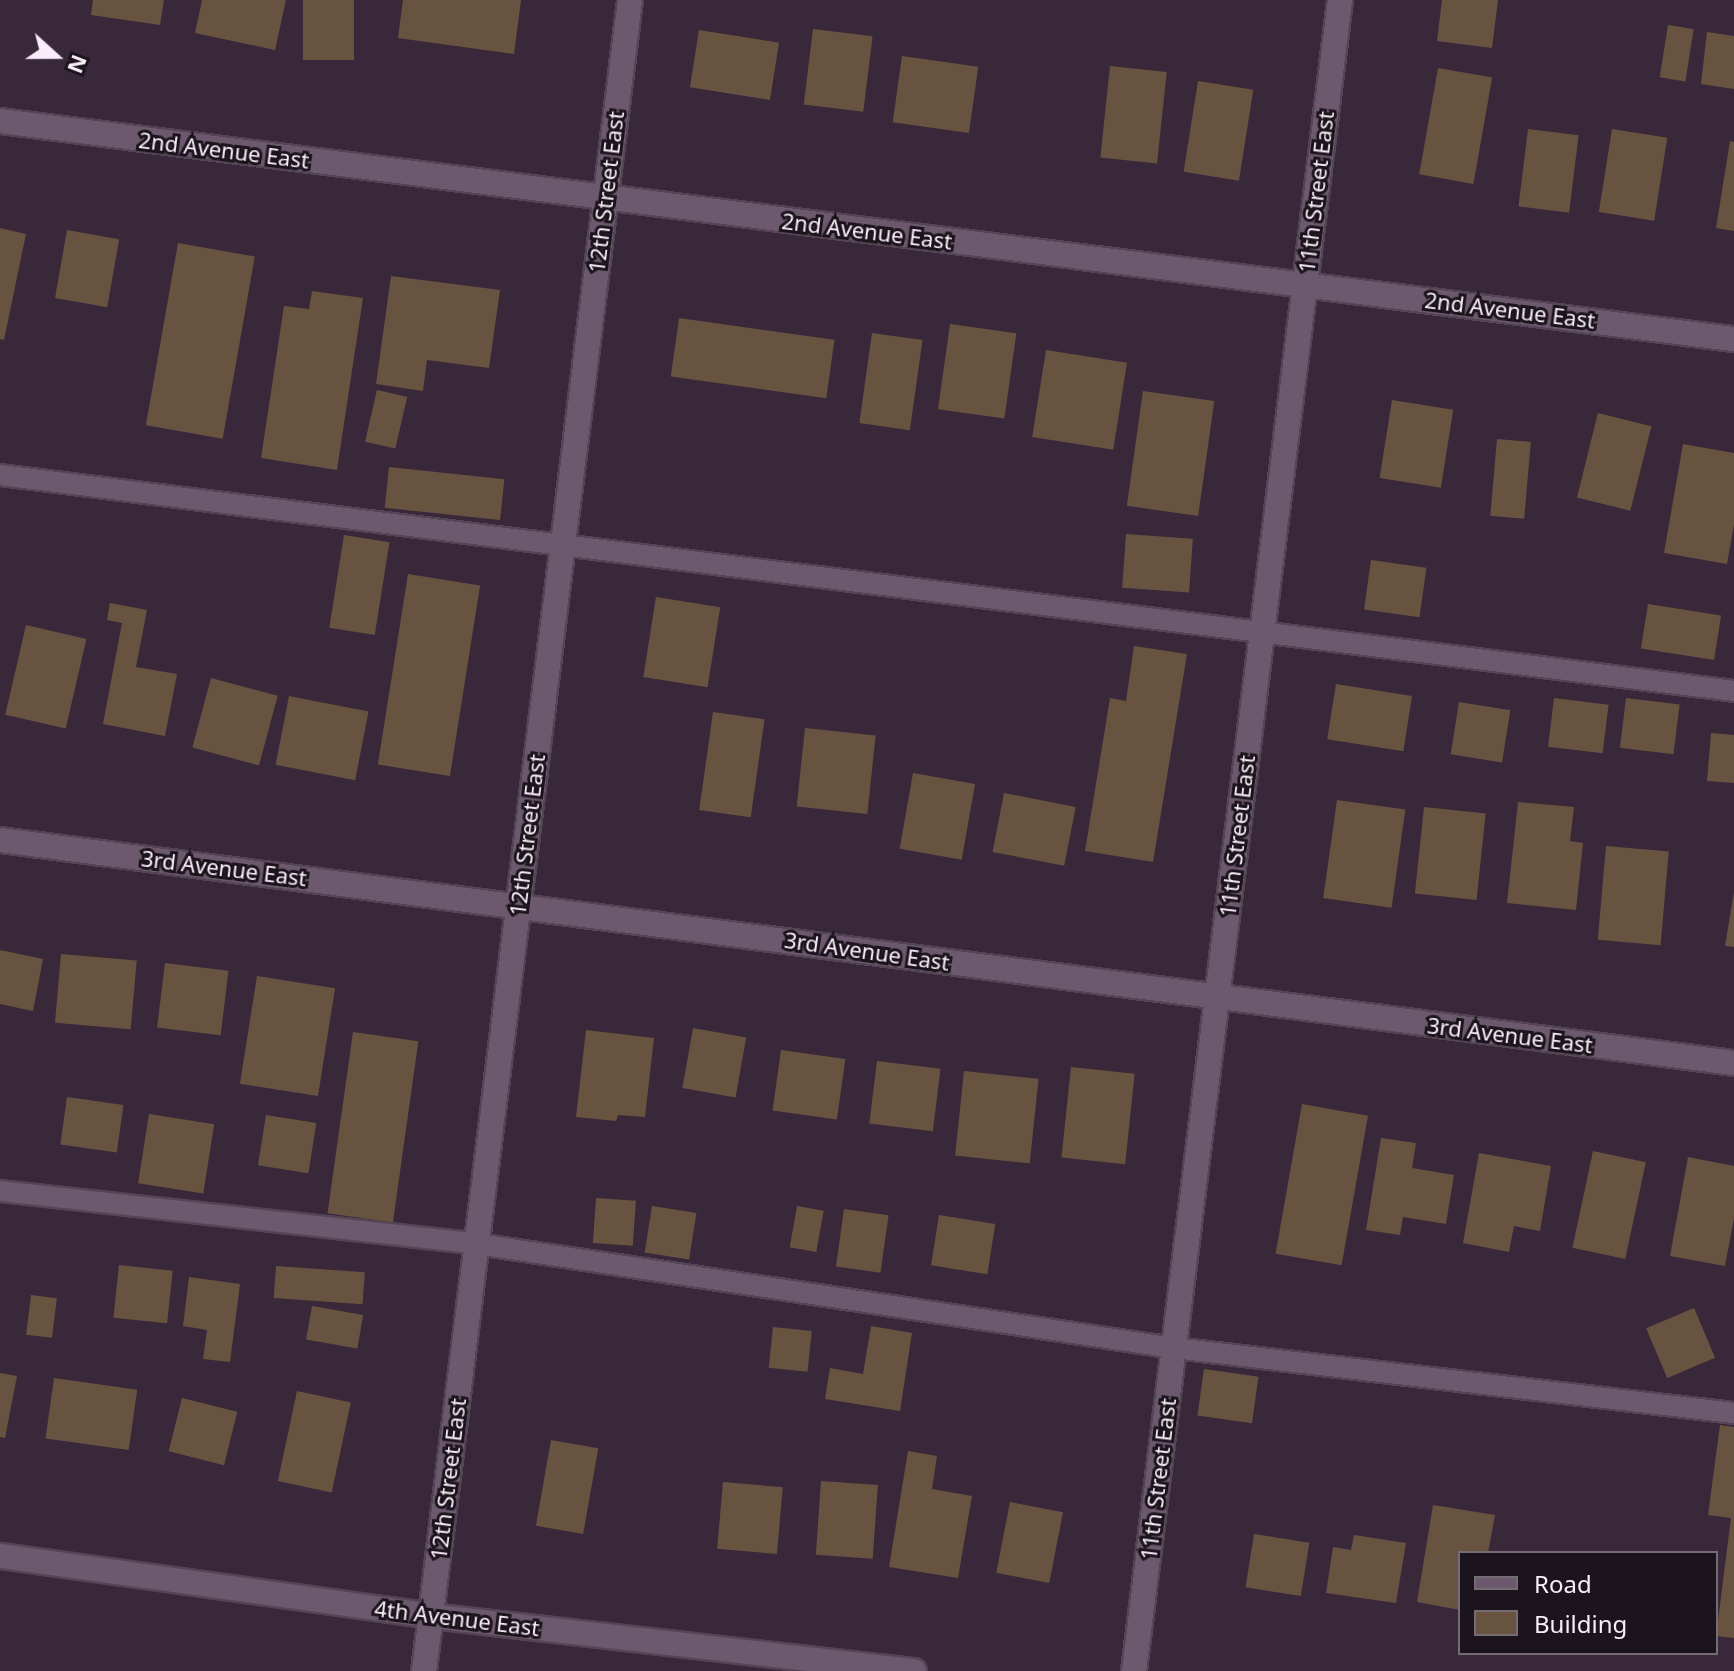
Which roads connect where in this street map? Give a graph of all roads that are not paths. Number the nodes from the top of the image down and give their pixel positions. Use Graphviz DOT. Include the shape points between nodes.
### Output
graph roads {
  1 [pos="630,0"];
  2 [pos="1340,0"];
  3 [pos="0,121"];
  4 [pos="605,200"];
  5 [pos="1304,284"];
  6 [pos="1734,339"];
  7 [pos="0,475"];
  8 [pos="563,544"];
  9 [pos="1262,635"];
  10 [pos="1734,691"];
  11 [pos="0,840"];
  12 [pos="519,905"];
  13 [pos="1217,998"];
  14 [pos="1734,1063"];
  15 [pos="0,1191"];
  16 [pos="477,1244"];
  17 [pos="1174,1348"];
  18 [pos="1734,1413"];
  19 [pos="0,1556"];
  20 [pos="431,1616"];
  21 [pos="424,1671"];
  22 [pos="914,1671"];
  23 [pos="1134,1671"];
  1 -- 4 [label="street, 12th Street East"];
  2 -- 5 [label="street, 11th Street East"];
  3 -- 4 [label="street, 2nd Avenue East"];
  4 -- 5 [label="street, 2nd Avenue East"];
  4 -- 8 [label="street, 12th Street East"];
  5 -- 6 [label="street, 2nd Avenue East"];
  5 -- 9 [label="street, 11th Street East"];
  7 -- 8 [label="lane"];
  8 -- 9 [label="lane"];
  8 -- 12 [label="street, 12th Street East"];
  9 -- 10 [label="lane"];
  9 -- 13 [label="street, 11th Street East"];
  11 -- 12 [label="street, 3rd Avenue East"];
  12 -- 13 [label="street, 3rd Avenue East"];
  12 -- 16 [label="street, 12th Street East"];
  13 -- 14 [label="street, 3rd Avenue East"];
  13 -- 17 [label="street, 11th Street East"];
  15 -- 16 [label="lane"];
  16 -- 17 [label="lane"];
  16 -- 20 [label="street, 12th Street East"];
  17 -- 18 [label="lane"];
  17 -- 23 [label="street, 11th Street East"];
  19 -- 20 [label="street, 4th Avenue East"];
  20 -- 21 [label="street, 12th Street East"];
  20 -- 22 [label="street, 4th Avenue East"];
}
